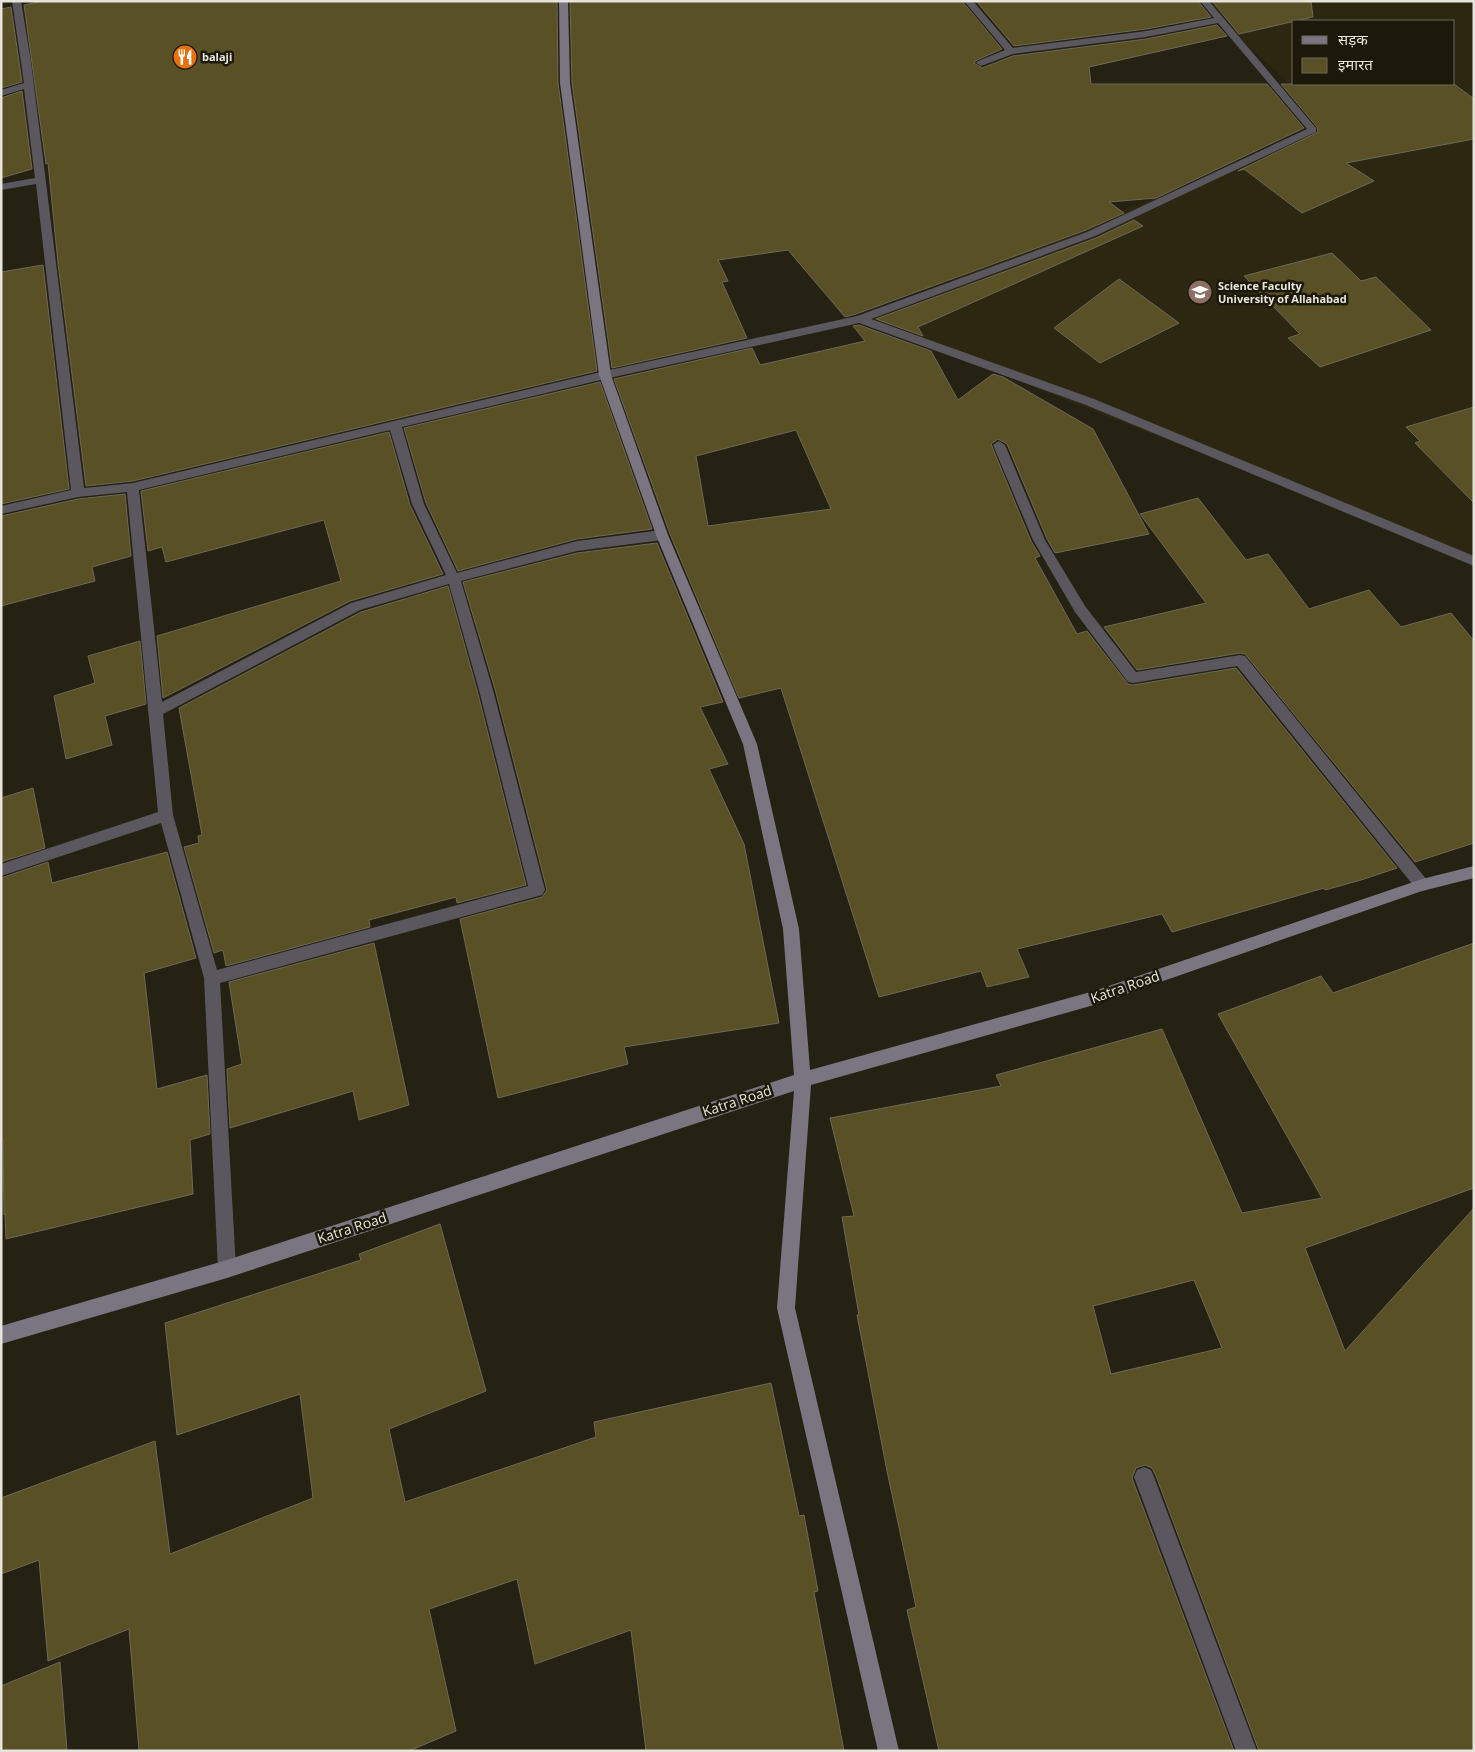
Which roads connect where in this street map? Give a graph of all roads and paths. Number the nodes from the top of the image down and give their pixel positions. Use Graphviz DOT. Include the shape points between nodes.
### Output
graph roads {
  1 [pos="16,1"];
  2 [pos="563,1"];
  3 [pos="968,1"];
  4 [pos="1204,1"];
  5 [pos="1220,20"];
  6 [pos="1010,51"];
  7 [pos="981,63"];
  8 [pos="29,85"];
  9 [pos="1,93"];
  10 [pos="41,180"];
  11 [pos="1,187"];
  12 [pos="860,320"];
  13 [pos="605,375"];
  14 [pos="395,425"];
  15 [pos="999,445"];
  16 [pos="133,487"];
  17 [pos="78,493"];
  18 [pos="1,510"];
  19 [pos="662,535"];
  20 [pos="1474,561"];
  21 [pos="454,579"];
  22 [pos="155,712"];
  23 [pos="166,815"];
  24 [pos="1,870"];
  25 [pos="1474,872"];
  26 [pos="1422,885"];
  27 [pos="212,978"];
  28 [pos="803,1080"];
  29 [pos="227,1269"];
  30 [pos="1,1335"];
  31 [pos="1144,1477"];
  32 [pos="889,1751"];
  33 [pos="1247,1751"];
  1 -- 8 [label="street"];
  2 -- 13 [label="street" via="565,82"];
  3 -- 6 [label="street"];
  4 -- 5 [label="street"];
  5 -- 6 [label="street" via="1146,34"];
  5 -- 12 [label="street" via="1314,130 1091,234"];
  6 -- 7 [label="street"];
  8 -- 9 [label="street"];
  8 -- 10 [label="street"];
  10 -- 11 [label="street"];
  10 -- 17 [label="street"];
  12 -- 13 [label="street"];
  12 -- 20 [label="street" via="1090,402"];
  13 -- 14 [label="street"];
  13 -- 19 [label="street"];
  14 -- 16 [label="street"];
  14 -- 21 [label="street" via="418,504"];
  15 -- 26 [label="street" via="1039,540 1080,609 1132,678 1240,660"];
  16 -- 17 [label="street"];
  16 -- 22 [label="street"];
  17 -- 18 [label="street"];
  19 -- 21 [label="street" via="577,546"];
  19 -- 28 [label="street" via="750,744 791,929"];
  21 -- 22 [label="street" via="356,606"];
  21 -- 27 [label="street" via="486,690 536,890"];
  22 -- 23 [label="street"];
  23 -- 24 [label="street"];
  23 -- 27 [label="street"];
  25 -- 26 [label="street, Katra Road"];
  26 -- 28 [label="street, Katra Road" via="1094,998"];
  27 -- 29 [label="street"];
  28 -- 29 [label="street, Katra Road"];
  28 -- 32 [label="street" via="786,1308"];
  29 -- 30 [label="street, Katra Road"];
  31 -- 33 [label="street"];
}
